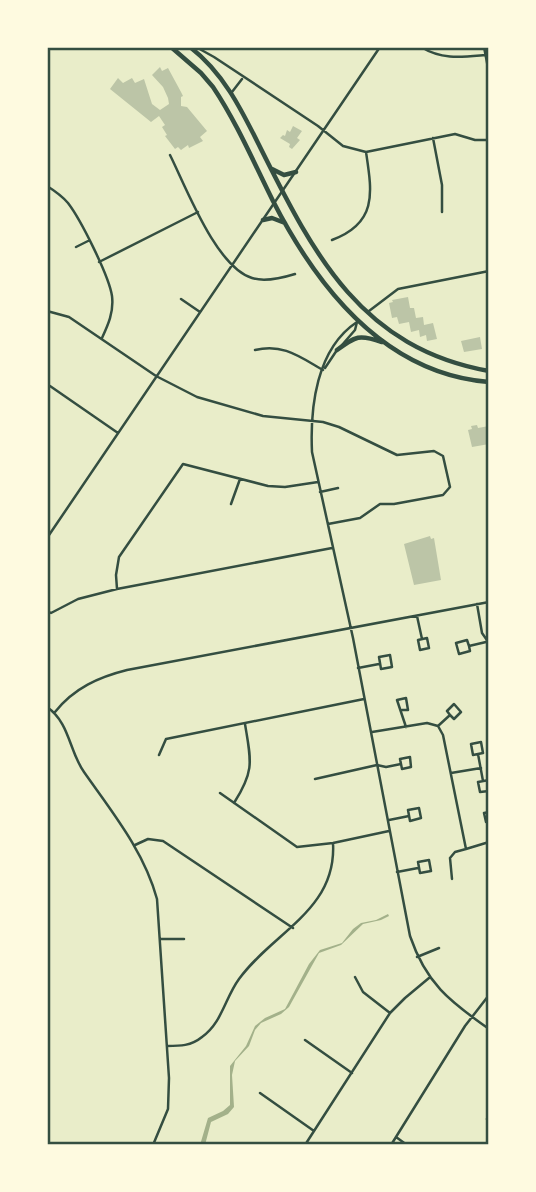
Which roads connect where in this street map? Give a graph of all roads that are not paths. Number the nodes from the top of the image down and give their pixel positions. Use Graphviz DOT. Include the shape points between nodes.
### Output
graph roads {
  1 [pos="171,47"];
  2 [pos="190,47"];
  3 [pos="196,47"];
  4 [pos="380,47"];
  5 [pos="421,47"];
  6 [pos="484,47"];
  7 [pos="485,55"];
  8 [pos="489,73"];
  9 [pos="244,78"];
  10 [pos="232,92"];
  11 [pos="324,131"];
  12 [pos="433,138"];
  13 [pos="489,139"];
  14 [pos="366,152"];
  15 [pos="170,155"];
  16 [pos="270,168"];
  17 [pos="296,172"];
  18 [pos="47,186"];
  19 [pos="282,192"];
  20 [pos="274,203"];
  21 [pos="198,212"];
  22 [pos="442,212"];
  23 [pos="263,220"];
  24 [pos="286,223"];
  25 [pos="332,240"];
  26 [pos="88,241"];
  27 [pos="76,247"];
  28 [pos="99,262"];
  29 [pos="232,266"];
  30 [pos="489,271"];
  31 [pos="295,274"];
  32 [pos="181,299"];
  33 [pos="47,311"];
  34 [pos="200,312"];
  35 [pos="367,313"];
  36 [pos="357,322"];
  37 [pos="102,338"];
  38 [pos="386,344"];
  39 [pos="256,350"];
  40 [pos="337,350"];
  41 [pos="323,370"];
  42 [pos="489,371"];
  43 [pos="156,376"];
  44 [pos="489,382"];
  45 [pos="47,386"];
  46 [pos="310,421"];
  47 [pos="118,433"];
  48 [pos="240,479"];
  49 [pos="318,482"];
  50 [pos="338,488"];
  51 [pos="320,492"];
  52 [pos="231,504"];
  53 [pos="327,524"];
  54 [pos="47,538"];
  55 [pos="332,548"];
  56 [pos="117,590"];
  57 [pos="489,602"];
  58 [pos="477,604"];
  59 [pos="47,611"];
  60 [pos="417,616"];
  61 [pos="350,629"];
  62 [pos="422,639"];
  63 [pos="488,643"];
  64 [pos="469,646"];
  65 [pos="380,664"];
  66 [pos="358,668"];
  67 [pos="364,699"];
  68 [pos="47,707"];
  69 [pos="402,710"];
  70 [pos="55,712"];
  71 [pos="450,715"];
  72 [pos="245,724"];
  73 [pos="438,726"];
  74 [pos="406,727"];
  75 [pos="371,733"];
  76 [pos="478,754"];
  77 [pos="159,755"];
  78 [pos="401,764"];
  79 [pos="377,765"];
  80 [pos="481,768"];
  81 [pos="451,773"];
  82 [pos="315,779"];
  83 [pos="489,780"];
  84 [pos="483,781"];
  85 [pos="489,791"];
  86 [pos="219,793"];
  87 [pos="234,803"];
  88 [pos="488,805"];
  89 [pos="489,811"];
  90 [pos="409,816"];
  91 [pos="387,820"];
  92 [pos="489,821"];
  93 [pos="389,831"];
  94 [pos="489,842"];
  95 [pos="333,843"];
  96 [pos="134,845"];
  97 [pos="466,849"];
  98 [pos="419,868"];
  99 [pos="397,872"];
  100 [pos="452,879"];
  101 [pos="293,928"];
  102 [pos="161,939"];
  103 [pos="184,939"];
  104 [pos="439,948"];
  105 [pos="417,957"];
  106 [pos="355,977"];
  107 [pos="429,978"];
  108 [pos="489,995"];
  109 [pos="390,1013"];
  110 [pos="472,1017"];
  111 [pos="489,1029"];
  112 [pos="305,1040"];
  113 [pos="166,1046"];
  114 [pos="352,1073"];
  115 [pos="260,1093"];
  116 [pos="314,1131"];
  117 [pos="396,1137"];
  118 [pos="153,1145"];
  119 [pos="305,1145"];
  120 [pos="391,1145"];
  121 [pos="407,1145"];
  1 -- 20 [label="main road" via="218,95"];
  2 -- 10 [label="main road"];
  3 -- 9 [label="street"];
  4 -- 11 [label="street"];
  5 -- 7 [label="street" via="456,58"];
  6 -- 7 [label="street"];
  7 -- 8 [label="street"];
  9 -- 10 [label="street"];
  9 -- 11 [label="street"];
  10 -- 16 [label="main road"];
  11 -- 14 [label="street" via="343,146"];
  11 -- 17 [label="street"];
  12 -- 13 [label="street" via="455,134"];
  12 -- 14 [label="street"];
  12 -- 22 [label="street" via="443,185"];
  14 -- 25 [label="street" via="372,190 367,215 355,228"];
  15 -- 21 [label="street"];
  16 -- 17 [label="main road" via="284,175"];
  16 -- 19 [label="main road"];
  17 -- 19 [label="street"];
  18 -- 26 [label="street" via="68,204"];
  19 -- 20 [label="street"];
  19 -- 35 [label="main road" via="328,269"];
  20 -- 23 [label="street"];
  20 -- 24 [label="main road"];
  21 -- 28 [label="street"];
  21 -- 29 [label="street"];
  23 -- 24 [label="main road"];
  23 -- 29 [label="street"];
  24 -- 36 [label="main road" via="311,265"];
  26 -- 27 [label="street"];
  26 -- 28 [label="street"];
  28 -- 37 [label="street" via="113,299"];
  29 -- 31 [label="street" via="254,279"];
  29 -- 34 [label="street"];
  30 -- 35 [label="street" via="398,289"];
  32 -- 34 [label="street"];
  33 -- 37 [label="street" via="69,317"];
  34 -- 43 [label="street"];
  35 -- 36 [label="main road"];
  35 -- 42 [label="main road" via="416,347"];
  36 -- 38 [label="main road"];
  36 -- 40 [label="street"];
  36 -- 41 [label="street" via="334,347"];
  37 -- 43 [label="street"];
  38 -- 40 [label="main road" via="356,337"];
  38 -- 44 [label="main road" via="442,371"];
  39 -- 41 [label="street" via="283,349"];
  40 -- 41 [label="street"];
  41 -- 46 [label="street"];
  43 -- 46 [label="street" via="197,397 263,416"];
  43 -- 47 [label="street"];
  45 -- 47 [label="street"];
  46 -- 49 [label="street"];
  46 -- 53 [label="street" via="339,427 397,455 439,453 450,486 443,495 380,504 360,517"];
  47 -- 54 [label="street"];
  48 -- 49 [label="street" via="285,487"];
  48 -- 52 [label="street"];
  48 -- 56 [label="street" via="183,464 119,557"];
  49 -- 51 [label="street"];
  50 -- 51 [label="street"];
  51 -- 53 [label="street"];
  53 -- 55 [label="street"];
  55 -- 56 [label="street"];
  55 -- 61 [label="street"];
  56 -- 59 [label="street"];
  57 -- 58 [label="street"];
  58 -- 60 [label="street"];
  58 -- 63 [label="street"];
  60 -- 61 [label="street"];
  60 -- 62 [label="street"];
  61 -- 66 [label="street"];
  61 -- 70 [label="street" via="106,676 79,689"];
  63 -- 64 [label="street"];
  64 -- 64 [label="street" via="470,652 459,654 456,643 467,640"];
  65 -- 65 [label="street" via="381,669 392,667 390,655 379,657"];
  65 -- 66 [label="street"];
  66 -- 67 [label="street"];
  67 -- 72 [label="street"];
  67 -- 75 [label="street"];
  68 -- 70 [label="street"];
  69 -- 74 [label="street"];
  70 -- 96 [label="street" via="82,770"];
  71 -- 73 [label="street"];
  72 -- 77 [label="street" via="166,739"];
  72 -- 87 [label="street" via="251,763"];
  73 -- 74 [label="street"];
  73 -- 81 [label="street"];
  74 -- 75 [label="street"];
  75 -- 79 [label="street"];
  76 -- 80 [label="street"];
  78 -- 79 [label="street"];
  79 -- 82 [label="street"];
  79 -- 91 [label="street"];
  80 -- 81 [label="street"];
  80 -- 84 [label="street"];
  81 -- 97 [label="street"];
  83 -- 84 [label="street"];
  84 -- 85 [label="street" via="478,782 480,792"];
  86 -- 87 [label="street"];
  87 -- 95 [label="street" via="297,847"];
  88 -- 89 [label="street"];
  89 -- 92 [label="street" via="484,813"];
  90 -- 91 [label="street"];
  91 -- 93 [label="street"];
  93 -- 95 [label="street"];
  93 -- 99 [label="street"];
  94 -- 97 [label="street"];
  95 -- 101 [label="street" via="329,879"];
  96 -- 101 [label="street" via="148,839 163,841"];
  96 -- 102 [label="street" via="151,878"];
  97 -- 100 [label="street" via="450,858"];
  98 -- 98 [label="street" via="420,873 431,871 429,860 418,862"];
  98 -- 99 [label="street"];
  99 -- 105 [label="street"];
  101 -- 113 [label="street" via="237,981 214,1027 187,1046"];
  102 -- 103 [label="street"];
  102 -- 113 [label="street"];
  104 -- 105 [label="street"];
  105 -- 107 [label="street"];
  106 -- 109 [label="street" via="363,992"];
  107 -- 109 [label="street"];
  107 -- 110 [label="street"];
  108 -- 110 [label="street"];
  109 -- 114 [label="street"];
  110 -- 111 [label="street"];
  110 -- 117 [label="street"];
  112 -- 114 [label="street"];
  113 -- 118 [label="street" via="168,1109"];
  114 -- 116 [label="street"];
  115 -- 116 [label="street"];
  116 -- 119 [label="street"];
  117 -- 120 [label="street"];
  117 -- 121 [label="street"];
}
